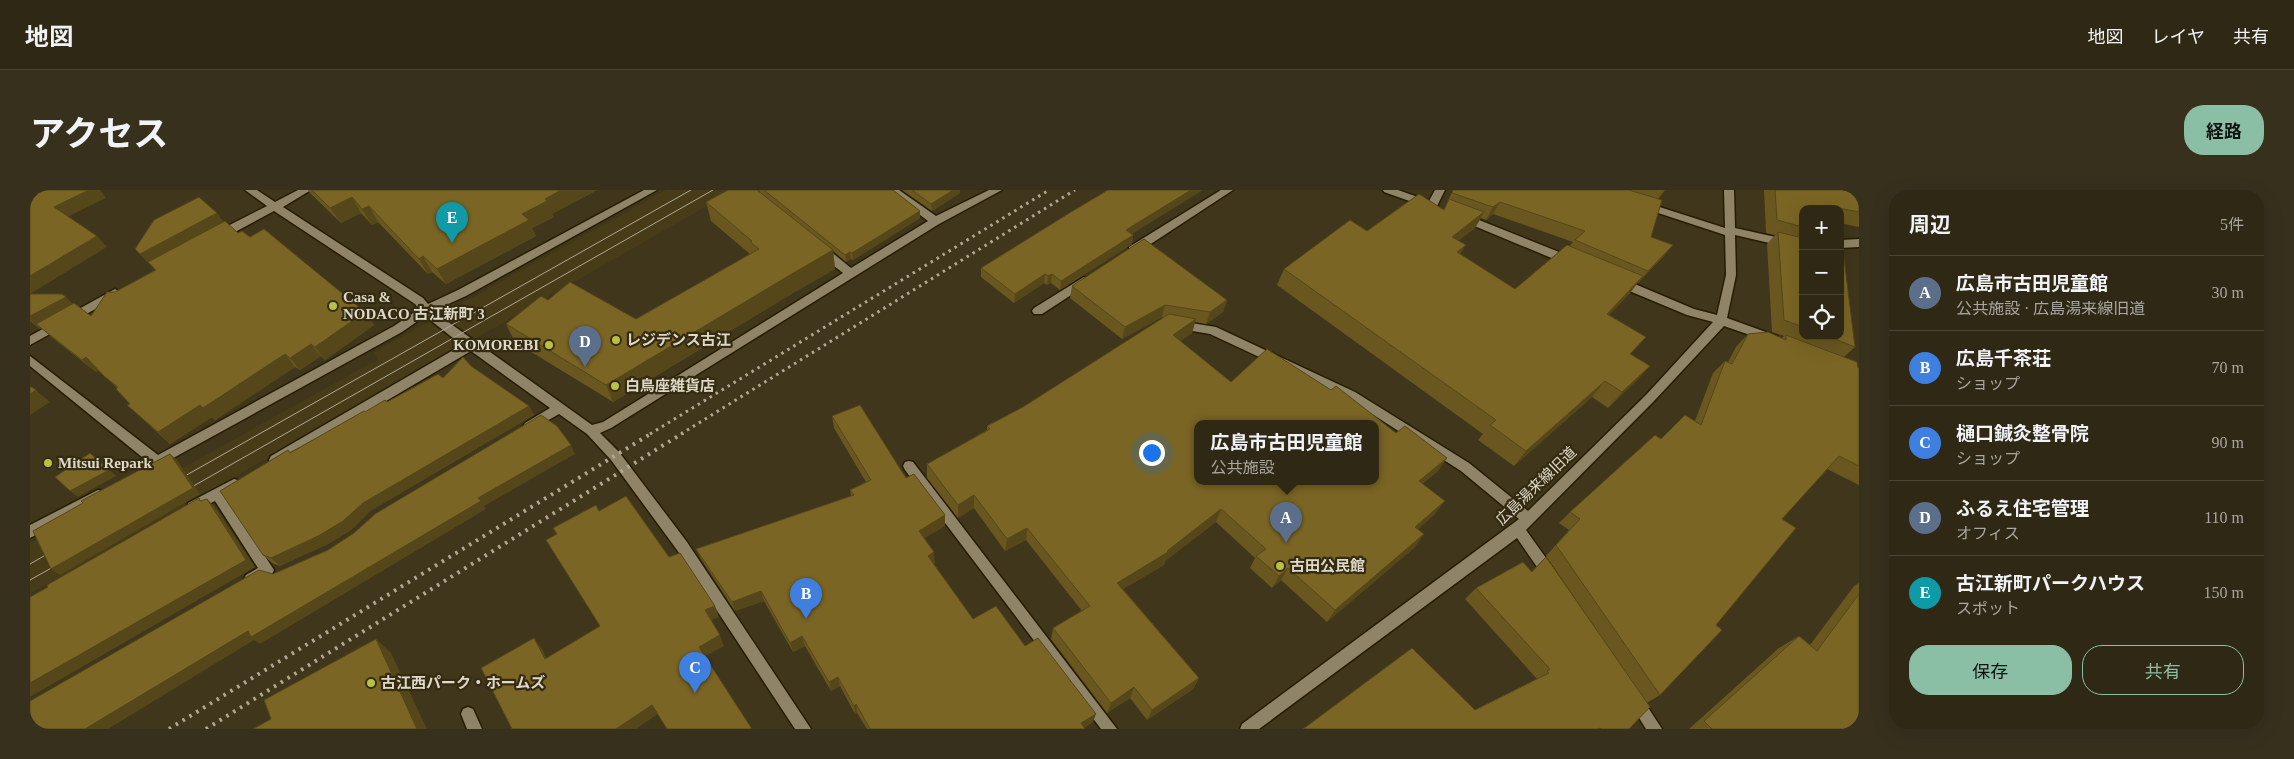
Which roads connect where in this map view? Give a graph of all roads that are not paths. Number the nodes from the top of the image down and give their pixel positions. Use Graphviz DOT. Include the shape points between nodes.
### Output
graph roads {
  1 [pos="250,190"];
  2 [pos="306,190"];
  3 [pos="652,190"];
  4 [pos="892,190"];
  5 [pos="998,190"];
  6 [pos="1228,190"];
  7 [pos="1388,190"];
  8 [pos="1440,190"];
  9 [pos="1729,190"];
  10 [pos="1635,202"];
  11 [pos="274,206"];
  12 [pos="1441,209"];
  13 [pos="935,221"];
  14 [pos="1730,231"];
  15 [pos="207,242"];
  16 [pos="812,243"];
  17 [pos="1859,243"];
  18 [pos="1844,244"];
  19 [pos="1799,246"];
  20 [pos="1120,258"];
  21 [pos="1576,264"];
  22 [pos="850,273"];
  23 [pos="1096,274"];
  24 [pos="1612,279"];
  25 [pos="123,289"];
  26 [pos="427,309"];
  27 [pos="1038,311"];
  28 [pos="1721,321"];
  29 [pos="1163,323"];
  30 [pos="30,341"];
  31 [pos="471,345"];
  32 [pos="1788,345"];
  33 [pos="30,360"];
  34 [pos="560,408"];
  35 [pos="591,431"];
  36 [pos="518,433"];
  37 [pos="268,464"];
  38 [pos="909,466"];
  39 [pos="242,479"];
  40 [pos="106,490"];
  41 [pos="217,494"];
  42 [pos="183,513"];
  43 [pos="1523,523"];
  44 [pos="30,532"];
  45 [pos="267,570"];
  46 [pos="281,574"];
  47 [pos="242,585"];
  48 [pos="1560,589"];
  49 [pos="1629,690"];
  50 [pos="468,714"];
  51 [pos="475,729"];
  52 [pos="804,729"];
  53 [pos="1110,729"];
  54 [pos="1246,729"];
  55 [pos="1655,729"];
  1 -- 11 [label="street"];
  2 -- 11 [label="street"];
  3 -- 26 [label="street"];
  4 -- 13 [label="street"];
  5 -- 13 [label="street"];
  6 -- 20 [label="street"];
  7 -- 12 [label="street"];
  8 -- 12 [label="street"];
  9 -- 14 [label="street"];
  10 -- 14 [label="street"];
  11 -- 15 [label="street"];
  11 -- 26 [label="street" via="420,301"];
  12 -- 21 [label="street"];
  13 -- 22 [label="street"];
  14 -- 19 [label="street"];
  14 -- 28 [label="street" via="1731,275"];
  16 -- 22 [label="street"];
  17 -- 18 [label="street"];
  22 -- 35 [label="street" via="607,425"];
  23 -- 27 [label="street"];
  24 -- 28 [label="street"];
  25 -- 30 [label="street"];
  26 -- 31 [label="street" via="431,316"];
  26 -- 33 [label="street" via="398,329 153,464"];
  28 -- 32 [label="street"];
  28 -- 43 [label="street, 広島湯来線旧道" via="1650,398"];
  29 -- 43 [label="street" via="1212,330 1351,395 1465,468"];
  31 -- 34 [label="street"];
  31 -- 37 [label="street"];
  34 -- 35 [label="street"];
  34 -- 36 [label="street"];
  35 -- 52 [label="street" via="615,456 682,546"];
  38 -- 53 [label="street"];
  39 -- 41 [label="street"];
  40 -- 44 [label="street"];
  41 -- 42 [label="street"];
  41 -- 45 [label="street"];
  43 -- 48 [label="street"];
  43 -- 54 [label="street, 広島湯来線旧道"];
  45 -- 46 [label="street"];
  45 -- 47 [label="street"];
  49 -- 55 [label="street"];
  50 -- 51 [label="street"];
}
